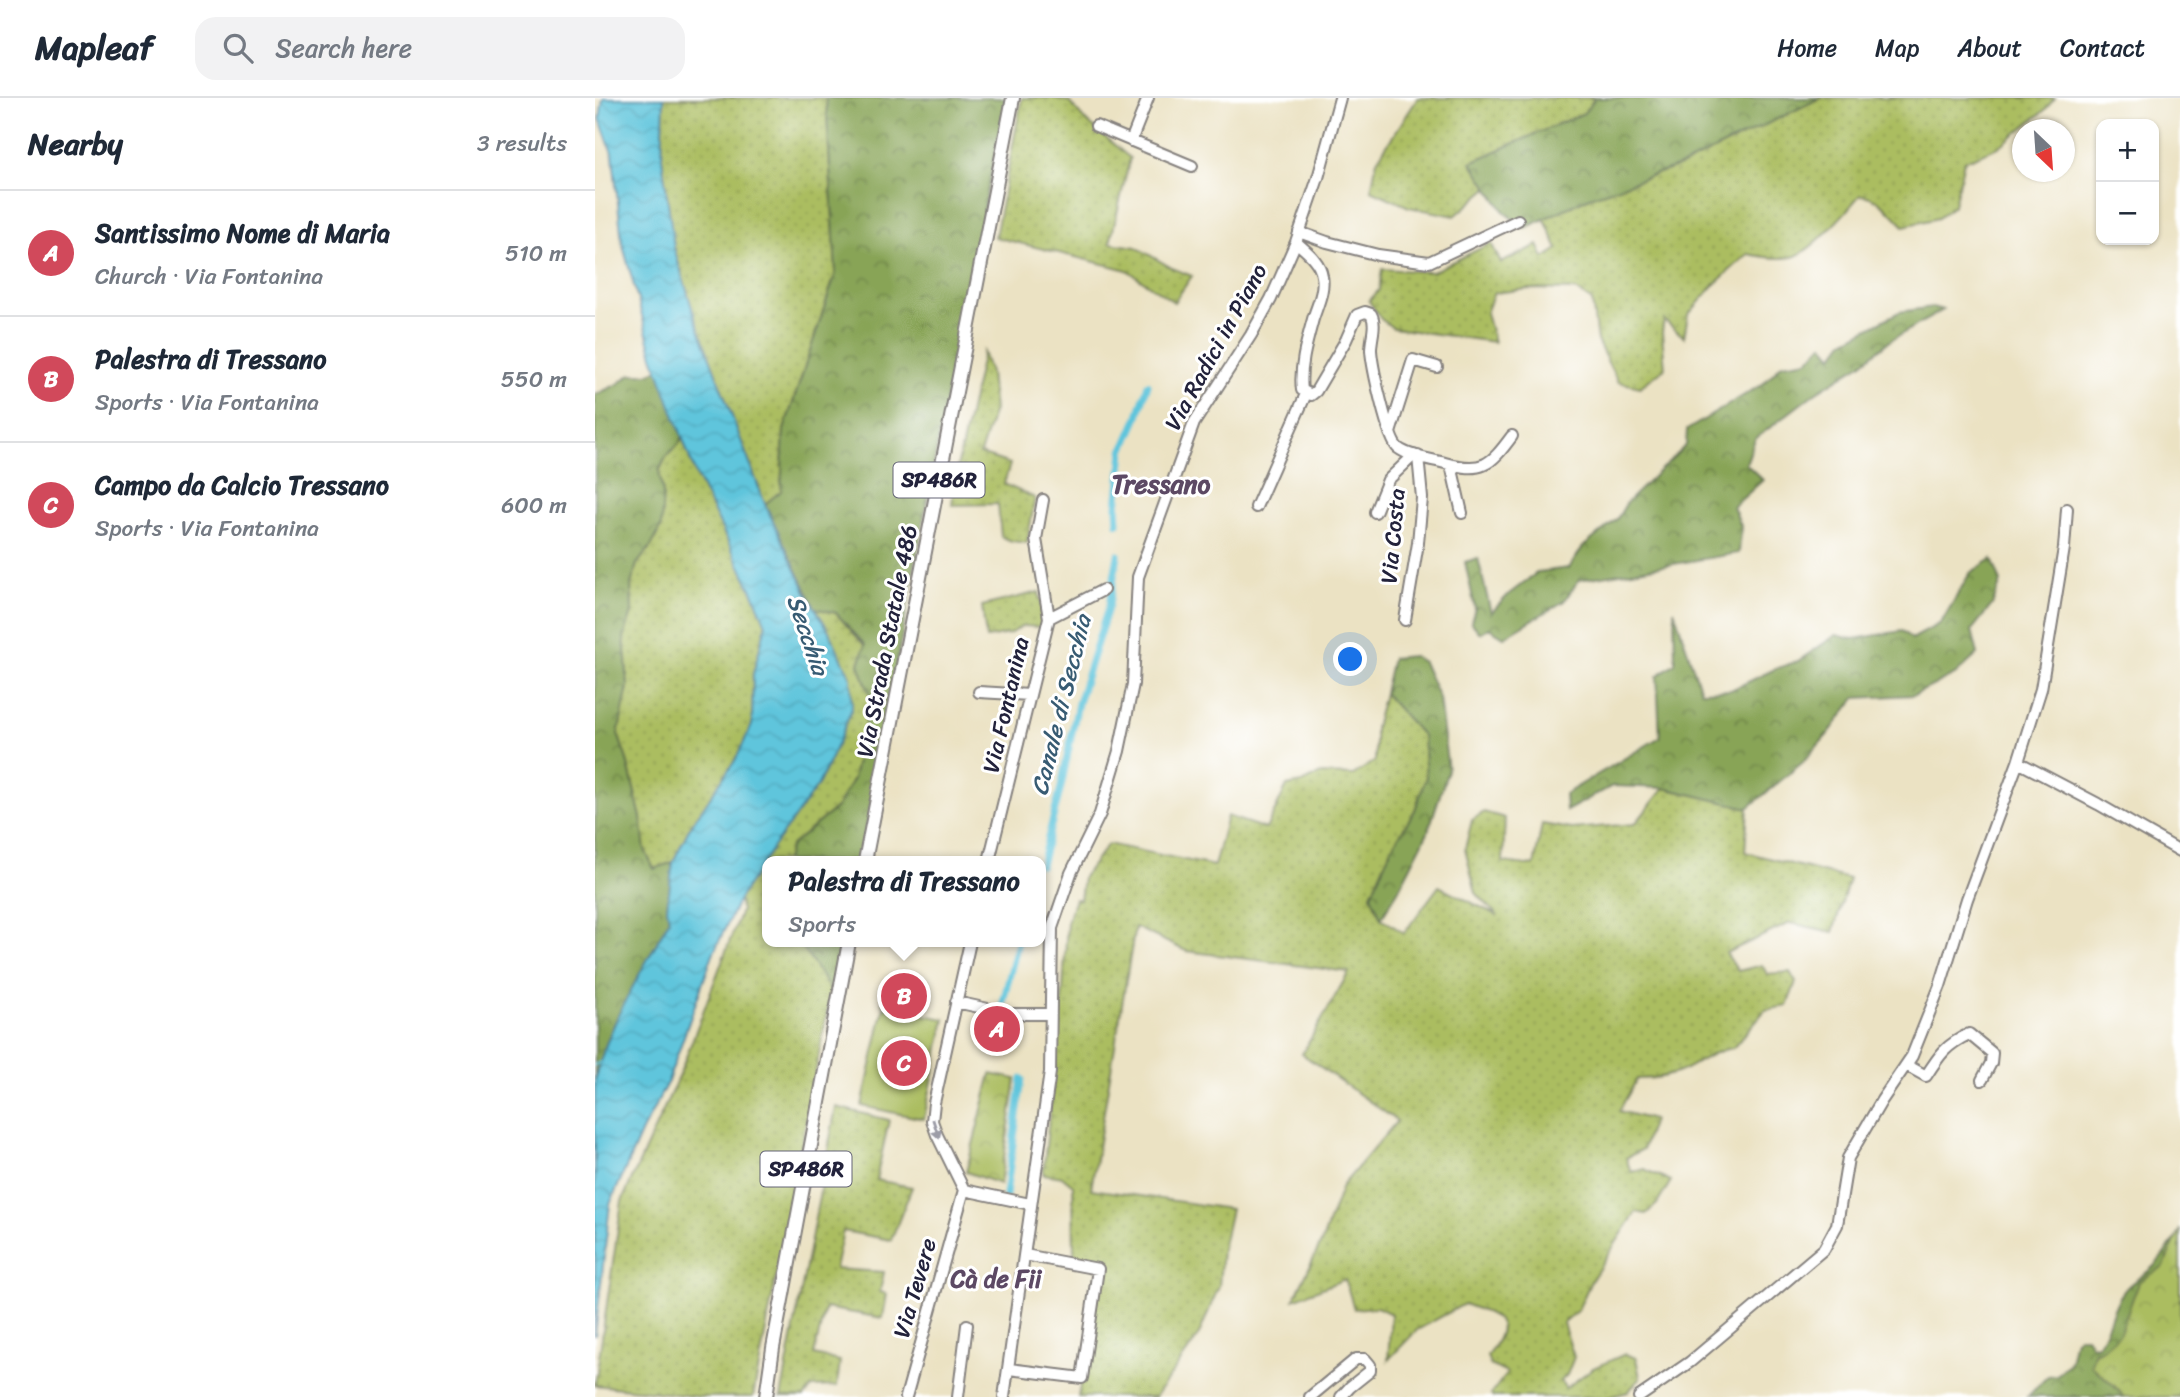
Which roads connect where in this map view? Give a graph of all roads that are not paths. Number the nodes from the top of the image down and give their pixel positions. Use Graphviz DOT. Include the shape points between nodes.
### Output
graph roads {
  1 [pos="1013,98"];
  2 [pos="1148,98"];
  3 [pos="1340,98"];
  4 [pos="1097,126"];
  5 [pos="1131,141"];
  6 [pos="1192,166"];
  7 [pos="1518,220"];
  8 [pos="1297,237"];
  9 [pos="1437,367"];
  10 [pos="1306,394"];
  11 [pos="1390,435"];
  12 [pos="1512,436"];
  13 [pos="1416,456"];
  14 [pos="1456,465"];
  15 [pos="1042,500"];
  16 [pos="1256,507"];
  17 [pos="2067,509"];
  18 [pos="1375,512"];
  19 [pos="1462,513"];
  20 [pos="1103,590"];
  21 [pos="1049,618"];
  22 [pos="1405,620"];
  23 [pos="979,692"];
  24 [pos="1030,695"];
  25 [pos="2018,762"];
  26 [pos="2180,851"];
  27 [pos="866,856"];
  28 [pos="990,856"];
  29 [pos="1046,927"];
  30 [pos="848,947"];
  31 [pos="969,947"];
  32 [pos="956,1003"];
  33 [pos="1051,1014"];
  34 [pos="1906,1065"];
  35 [pos="1982,1080"];
  36 [pos="964,1190"];
  37 [pos="1030,1204"];
  38 [pos="1025,1255"];
  39 [pos="967,1325"];
  40 [pos="1009,1369"];
  41 [pos="767,1397"];
  42 [pos="907,1397"];
  43 [pos="958,1397"];
  44 [pos="1004,1397"];
  45 [pos="1310,1397"];
  46 [pos="1341,1397"];
  47 [pos="1639,1397"];
  1 -- 27 [label="main road, Via Strada Statale 486 / SP486R"];
  2 -- 5 [label="street"];
  3 -- 8 [label="street, Via Radici in Piano"];
  4 -- 5 [label="street"];
  5 -- 6 [label="street"];
  7 -- 8 [label="street" via="1429,262"];
  8 -- 10 [label="street" via="1323,277 1301,381"];
  8 -- 29 [label="street, Via Radici in Piano" via="1271,299 1194,423 1145,554 1137,577 1133,684 1119,751 1100,814"];
  9 -- 11 [label="street" via="1413,360"];
  10 -- 11 [label="street" via="1316,391 1357,316 1371,314 1375,321 1371,351"];
  10 -- 16 [label="street"];
  11 -- 13 [label="street, Via Costa" via="1398,448"];
  12 -- 14 [label="street" via="1488,464"];
  13 -- 14 [label="street, Via Costa"];
  13 -- 18 [label="street, Via Costa" via="1388,480"];
  13 -- 22 [label="street, Via Costa" via="1422,498"];
  14 -- 19 [label="street"];
  15 -- 21 [label="street" via="1036,539"];
  17 -- 25 [label="street" via="2041,689"];
  20 -- 21 [label="street, Via Fontanina"];
  21 -- 24 [label="street, Via Fontanina"];
  23 -- 24 [label="street"];
  24 -- 28 [label="street, Via Fontanina"];
  25 -- 26 [label="street"];
  25 -- 34 [label="street" via="1940,986"];
  29 -- 33 [label="street, Via Radici in Piano"];
  30 -- 41 [label="main road, SP486R"];
  31 -- 32 [label="street"];
  32 -- 33 [label="street" via="1011,1014"];
  32 -- 36 [label="street, one-way" via="932,1121"];
  33 -- 37 [label="street, Via Radici in Piano" via="1051,1072"];
  34 -- 35 [label="street" via="1926,1076 1942,1051 1969,1034 1992,1053"];
  34 -- 47 [label="street" via="1847,1158 1836,1225 1824,1249 1690,1362"];
  36 -- 37 [label="street"];
  36 -- 42 [label="street, Via Tevere"];
  37 -- 38 [label="street, Via Radici in Piano"];
  38 -- 40 [label="street, Via Radici in Piano"];
  38 -- 40 [label="street" via="1098,1269 1082,1377"];
  39 -- 43 [label="street"];
  40 -- 44 [label="street, Via Radici in Piano"];
  45 -- 46 [label="street" via="1356,1359 1365,1359 1370,1371"];
}
